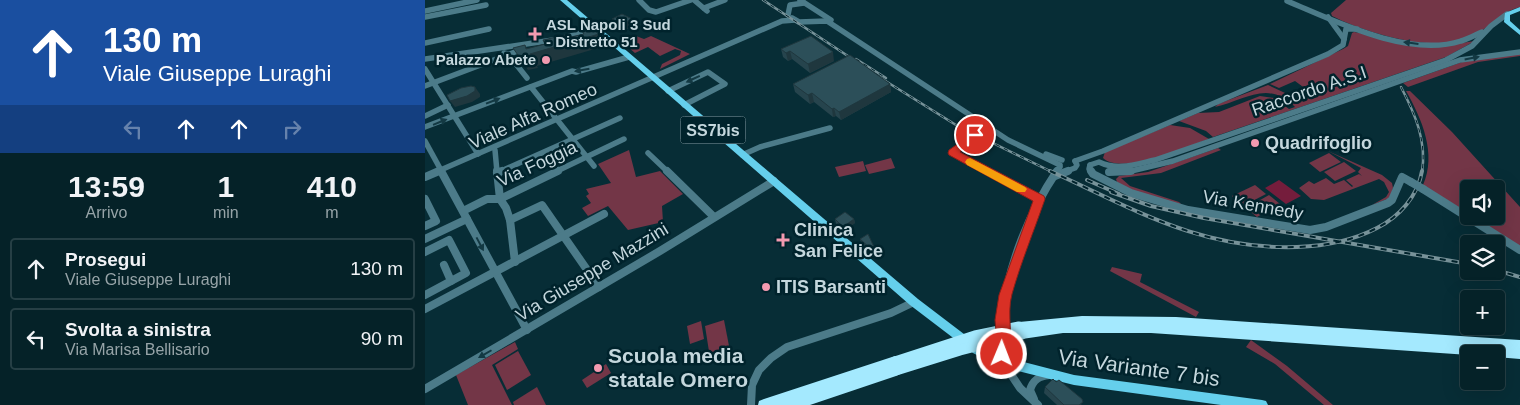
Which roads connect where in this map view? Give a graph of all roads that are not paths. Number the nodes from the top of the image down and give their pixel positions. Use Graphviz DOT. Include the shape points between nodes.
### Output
graph roads {
  1 [pos="477,0"];
  2 [pos="563,0"];
  3 [pos="692,0"];
  4 [pos="725,0"];
  5 [pos="642,1"];
  6 [pos="802,1"];
  7 [pos="1287,1"];
  8 [pos="793,2"];
  9 [pos="486,5"];
  10 [pos="1520,10"];
  11 [pos="425,11"];
  12 [pos="1507,14"];
  13 [pos="788,15"];
  14 [pos="825,16"];
  15 [pos="425,17"];
  16 [pos="1327,17"];
  17 [pos="795,20"];
  18 [pos="816,21"];
  19 [pos="783,22"];
  20 [pos="1491,26"];
  21 [pos="489,29"];
  22 [pos="597,29"];
  23 [pos="1357,29"];
  24 [pos="1520,33"];
  25 [pos="1344,39"];
  26 [pos="425,43"];
  27 [pos="518,48"];
  28 [pos="502,49"];
  29 [pos="1520,52"];
  30 [pos="508,54"];
  31 [pos="629,57"];
  32 [pos="425,59"];
  33 [pos="425,69"];
  34 [pos="527,78"];
  35 [pos="653,78"];
  36 [pos="433,83"];
  37 [pos="425,86"];
  38 [pos="533,86"];
  39 [pos="667,91"];
  40 [pos="684,105"];
  41 [pos="447,107"];
  42 [pos="425,116"];
  43 [pos="454,116"];
  44 [pos="620,118"];
  45 [pos="560,119"];
  46 [pos="987,126"];
  47 [pos="425,128"];
  48 [pos="830,128"];
  49 [pos="573,139"];
  50 [pos="624,139"];
  51 [pos="425,141"];
  52 [pos="495,150"];
  53 [pos="1099,152"];
  54 [pos="648,153"];
  55 [pos="478,154"];
  56 [pos="742,154"];
  57 [pos="587,157"];
  58 [pos="1049,160"];
  59 [pos="1060,164"];
  60 [pos="594,166"];
  61 [pos="1073,166"];
  62 [pos="1091,167"];
  63 [pos="1106,169"];
  64 [pos="441,171"];
  65 [pos="1127,172"];
  66 [pos="497,173"];
  67 [pos="1099,176"];
  68 [pos="1052,177"];
  69 [pos="425,178"];
  70 [pos="774,181"];
  71 [pos="1115,184"];
  72 [pos="425,198"];
  73 [pos="1040,199"];
  74 [pos="500,200"];
  75 [pos="463,211"];
  76 [pos="604,214"];
  77 [pos="714,217"];
  78 [pos="467,219"];
  79 [pos="510,220"];
  80 [pos="425,226"];
  81 [pos="563,237"];
  82 [pos="425,239"];
  83 [pos="1520,250"];
  84 [pos="425,252"];
  85 [pos="515,262"];
  86 [pos="444,265"];
  87 [pos="496,272"];
  88 [pos="451,281"];
  89 [pos="599,287"];
  90 [pos="425,295"];
  91 [pos="914,302"];
  92 [pos="425,309"];
  93 [pos="527,330"];
  94 [pos="1021,330"];
  95 [pos="1520,345"];
  96 [pos="1520,354"];
  97 [pos="998,357"];
  98 [pos="895,366"];
  99 [pos="1009,367"];
  100 [pos="1051,375"];
  101 [pos="425,388"];
  102 [pos="751,405"];
  103 [pos="765,405"];
  104 [pos="792,405"];
  105 [pos="1039,405"];
  106 [pos="1262,405"];
  1 -- 11 [label="street"];
  2 -- 22 [label="main road, SS7bis"];
  3 -- 4 [label="street" via="706,10"];
  3 -- 5 [label="street" via="658,12 649,10"];
  6 -- 8 [label="street"];
  6 -- 14 [label="street"];
  7 -- 16 [label="street"];
  8 -- 13 [label="street" via="788,8"];
  9 -- 15 [label="street"];
  10 -- 12 [label="main road"];
  12 -- 20 [label="street, Raccordo A.S.I"];
  12 -- 24 [label="main road" via="1507,22"];
  13 -- 17 [label="street"];
  13 -- 19 [label="street"];
  14 -- 18 [label="street"];
  14 -- 59 [label="street" via="1012,137"];
  16 -- 23 [label="street"];
  16 -- 25 [label="street"];
  17 -- 18 [label="street, Viale Alfa Romeo"];
  17 -- 19 [label="street, Viale Alfa Romeo"];
  18 -- 46 [label="street, Viale Alfa Romeo" via="827,21 843,30"];
  19 -- 35 [label="street, Viale Alfa Romeo"];
  20 -- 23 [label="street, one-way" via="1472,38 1443,44 1401,42"];
  20 -- 63 [label="street, Raccordo A.S.I" via="1472,46 1446,60 1155,160"];
  21 -- 26 [label="street"];
  22 -- 27 [label="street"];
  22 -- 31 [label="main road, SS7bis"];
  23 -- 25 [label="street" via="1346,29"];
  25 -- 53 [label="street" via="1343,44 1328,54"];
  27 -- 28 [label="street"];
  27 -- 30 [label="street"];
  28 -- 30 [label="street"];
  28 -- 32 [label="street"];
  65 -- 29 [label="street, Raccordo A.S.I, one-way" via="1173,161 1460,60"];
  30 -- 34 [label="street"];
  30 -- 36 [label="street"];
  31 -- 35 [label="main road, SS7bis"];
  31 -- 38 [label="street, one-way" via="576,72 572,70"];
  33 -- 36 [label="street"];
  35 -- 39 [label="main road, SS7bis"];
  35 -- 45 [label="street, Viale Alfa Romeo"];
  36 -- 37 [label="street"];
  36 -- 41 [label="street"];
  43 -- 38 [label="street, one-way"];
  38 -- 45 [label="street"];
  39 -- 40 [label="main road, SS7bis"];
  40 -- 39 [label="street, one-way" via="725,84 708,72"];
  40 -- 56 [label="main road, SS7bis"];
  41 -- 42 [label="street"];
  41 -- 43 [label="street"];
  47 -- 43 [label="street, one-way"];
  43 -- 55 [label="street"];
  44 -- 49 [label="street"];
  45 -- 49 [label="street"];
  45 -- 52 [label="street, Viale Alfa Romeo"];
  45 -- 55 [label="street, Viale Alfa Romeo"];
  46 -- 58 [label="street, Viale Alfa Romeo"];
  46 -- 73 [label="street" via="953,153"];
  48 -- 56 [label="street"];
  49 -- 57 [label="street"];
  49 -- 66 [label="street"];
  50 -- 57 [label="street, Via Foggia"];
  51 -- 64 [label="street"];
  52 -- 64 [label="street, Viale Alfa Romeo"];
  52 -- 66 [label="street"];
  53 -- 61 [label="street"];
  53 -- 62 [label="street"];
  53 -- 63 [label="street"];
  54 -- 77 [label="street"];
  55 -- 64 [label="street, Viale Alfa Romeo"];
  56 -- 70 [label="main road, SS7bis"];
  57 -- 60 [label="street"];
  57 -- 74 [label="street, Via Foggia"];
  58 -- 59 [label="street, Viale Alfa Romeo"];
  58 -- 68 [label="street" via="1053,166"];
  59 -- 61 [label="street"];
  59 -- 61 [label="street" via="1070,158"];
  59 -- 68 [label="street"];
  61 -- 62 [label="street"];
  61 -- 68 [label="street"];
  62 -- 63 [label="street"];
  62 -- 67 [label="street, Via Kennedy"];
  63 -- 65 [label="street, Raccordo A.S.I"];
  63 -- 67 [label="street"];
  63 -- 71 [label="street"];
  64 -- 69 [label="street"];
  64 -- 75 [label="street"];
  65 -- 71 [label="street" via="1115,176"];
  66 -- 74 [label="street"];
  67 -- 71 [label="street, Via Kennedy"];
  68 -- 73 [label="street"];
  70 -- 77 [label="street, Via Giuseppe Mazzini"];
  70 -- 91 [label="main road, SS7bis"];
  71 -- 83 [label="street, Via Kennedy, bridge" via="1149,199 1188,210 1310,230 1388,204 1402,178"];
  72 -- 80 [label="street" via="436,221"];
  73 -- 97 [label="street" via="1005,295 1004,343"];
  74 -- 75 [label="street, Via Foggia" via="487,199"];
  74 -- 79 [label="street"];
  75 -- 78 [label="street"];
  76 -- 81 [label="street"];
  77 -- 89 [label="street, Via Giuseppe Mazzini"];
  78 -- 82 [label="street"];
  78 -- 87 [label="street, one-way"];
  79 -- 81 [label="street" via="542,205"];
  79 -- 85 [label="street"];
  81 -- 85 [label="street"];
  81 -- 89 [label="street" via="573,246"];
  84 -- 88 [label="street" via="449,240 466,273"];
  85 -- 87 [label="street"];
  86 -- 88 [label="street"];
  87 -- 92 [label="street"];
  87 -- 93 [label="street"];
  88 -- 90 [label="street"];
  89 -- 93 [label="street, Via Giuseppe Mazzini"];
  91 -- 97 [label="main road, SS7bis" via="977,350"];
  91 -- 102 [label="street" via="775,354 754,377"];
  93 -- 101 [label="street, Via Giuseppe Mazzini, one-way"];
  94 -- 95 [label="highway" via="1059,321 1166,321"];
  94 -- 96 [label="highway" via="1143,328"];
  94 -- 98 [label="highway, bridge"];
  97 -- 99 [label="main road" via="1009,358"];
  97 -- 99 [label="main road" via="993,364 996,369 1002,371"];
  98 -- 103 [label="highway"];
  98 -- 104 [label="highway"];
  99 -- 100 [label="main road, Via Variante 7 bis"];
  99 -- 105 [label="street" via="1020,388"];
  100 -- 105 [label="street" via="1037,378 1031,385 1030,392"];
  100 -- 106 [label="main road, Via Variante 7 bis"];
}
